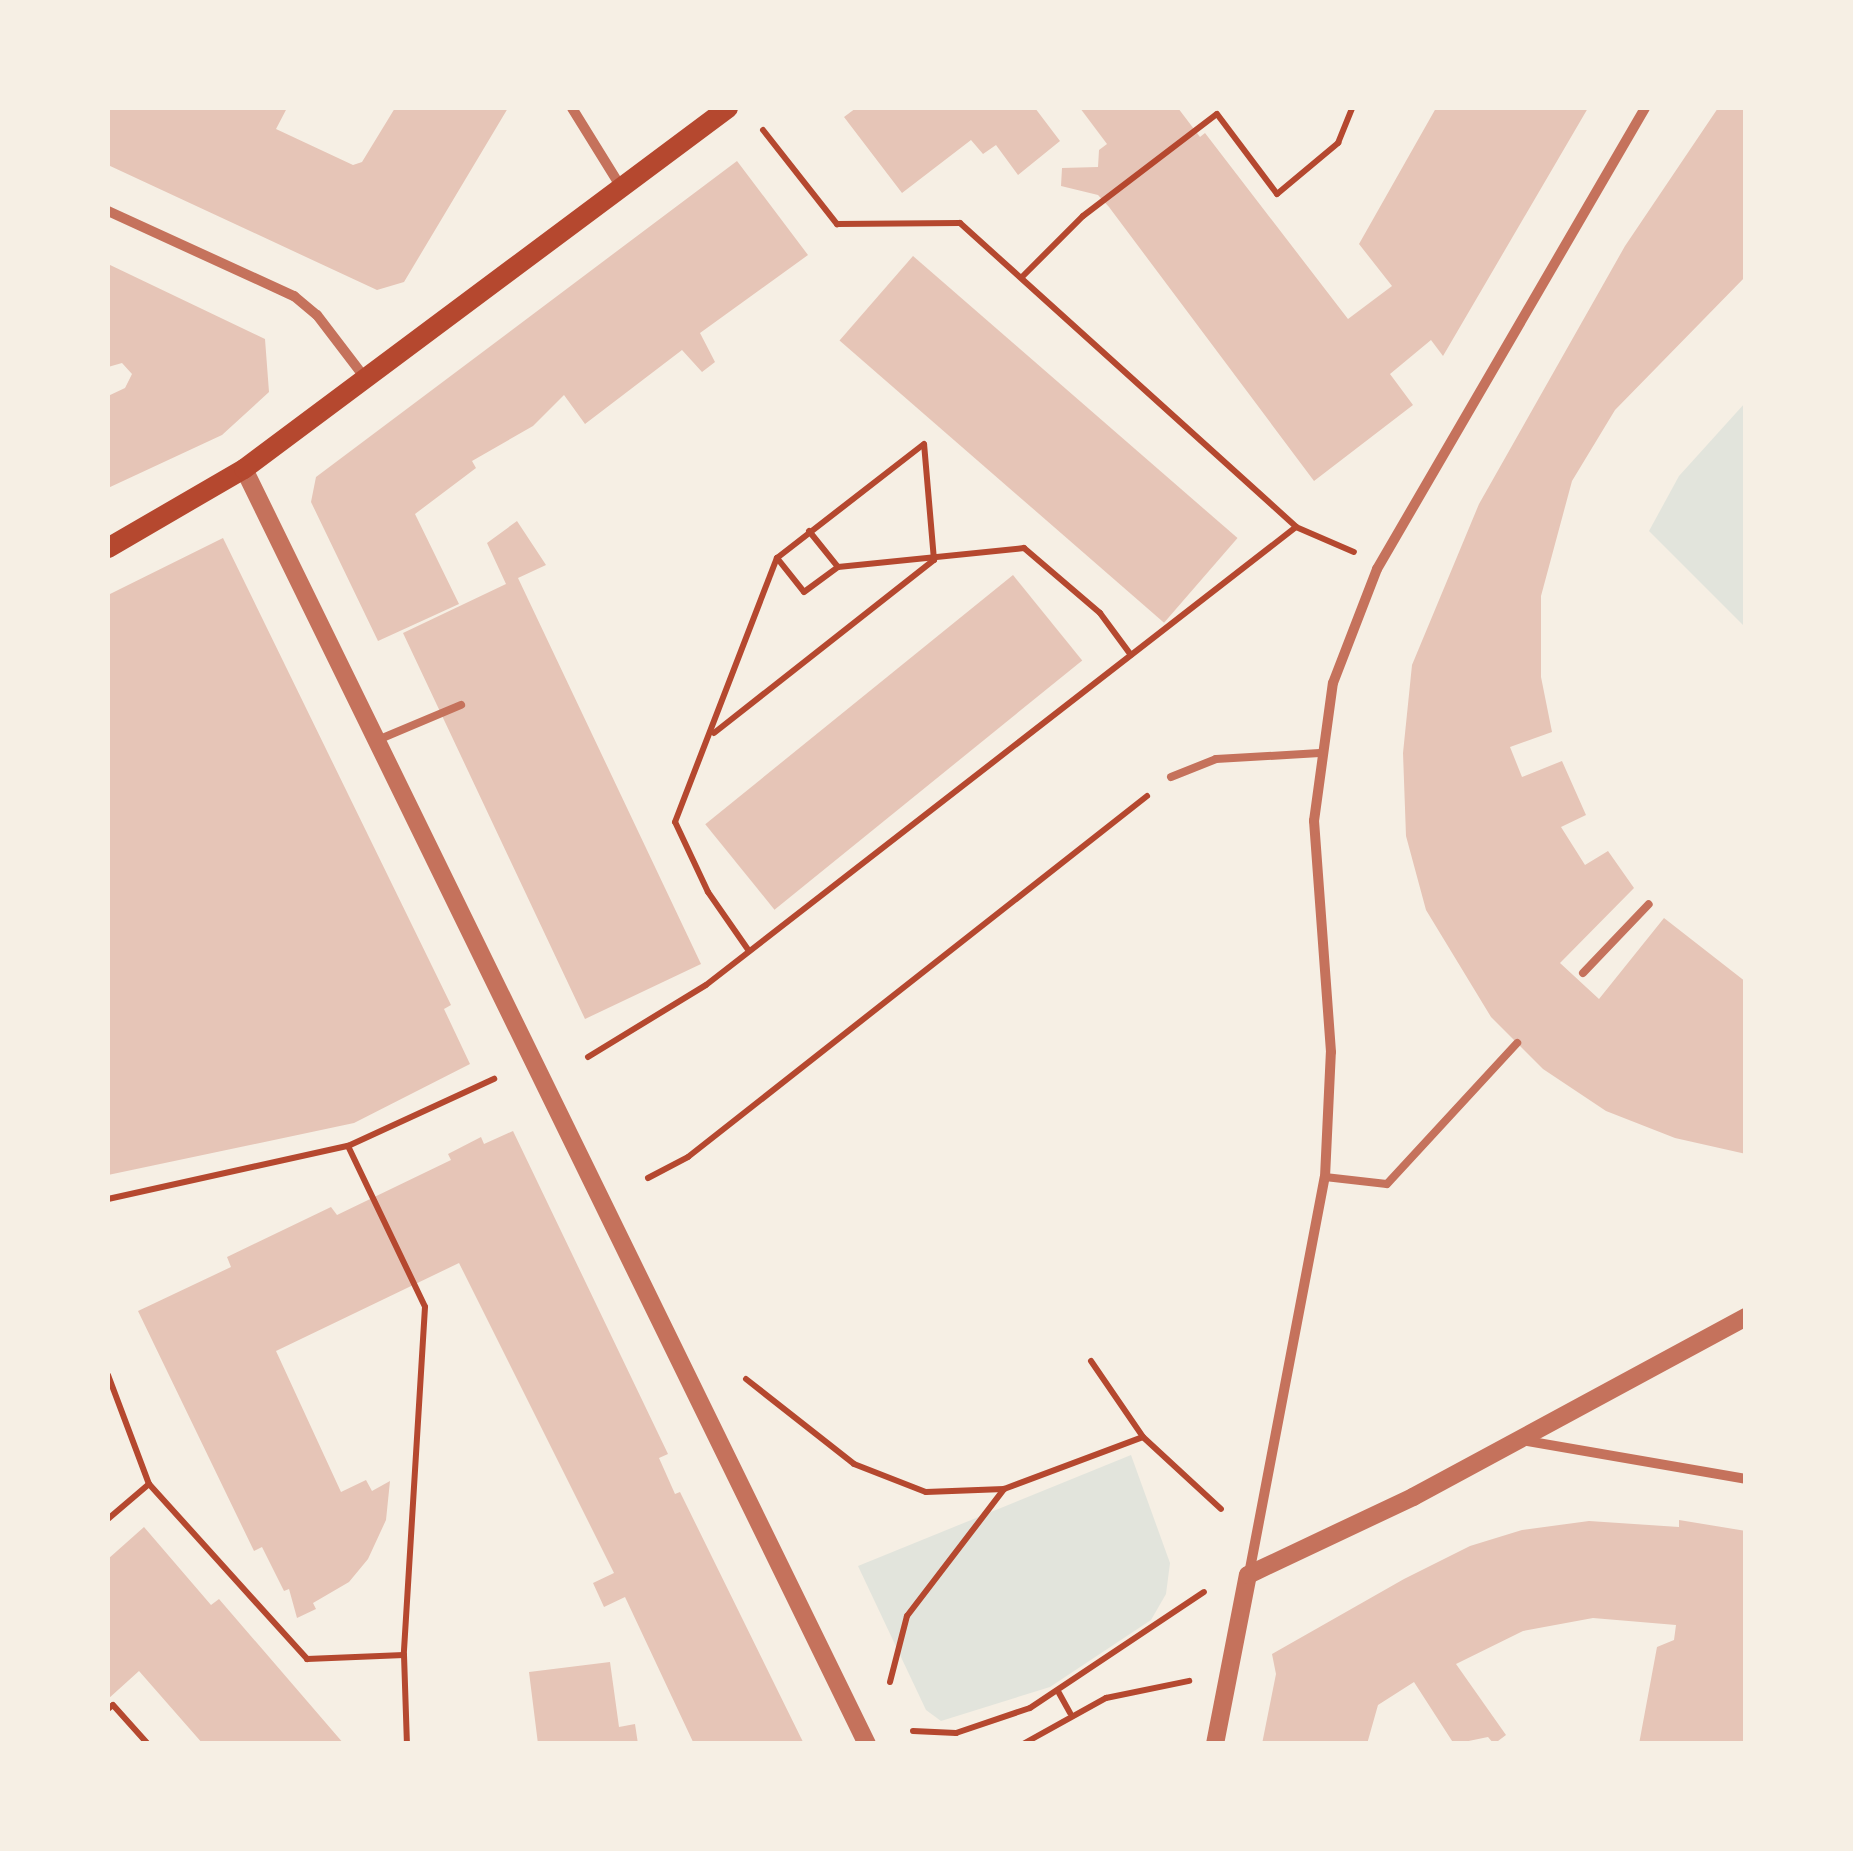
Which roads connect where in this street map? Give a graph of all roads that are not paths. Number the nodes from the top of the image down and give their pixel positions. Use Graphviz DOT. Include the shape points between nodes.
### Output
graph roads {
  1 [pos="572,108"];
  2 [pos="728,108"];
  3 [pos="1646,108"];
  4 [pos="621,187"];
  5 [pos="108,211"];
  6 [pos="366,380"];
  7 [pos="244,469"];
  8 [pos="108,548"];
  9 [pos="461,705"];
  10 [pos="380,740"];
  11 [pos="1320,752"];
  12 [pos="1171,776"];
  13 [pos="1649,904"];
  14 [pos="1583,973"];
  15 [pos="1517,1043"];
  16 [pos="1325,1177"];
  17 [pos="1746,1317"];
  18 [pos="1520,1440"];
  19 [pos="1746,1480"];
  20 [pos="1248,1575"];
  21 [pos="867,1744"];
  22 [pos="1215,1744"];
  1 -- 4 [label="street"];
  2 -- 4 [label="main road"];
  3 -- 11 [label="street" via="1376,568 1333,683"];
  4 -- 6 [label="main road"];
  5 -- 6 [label="street" via="294,296 317,314"];
  6 -- 7 [label="main road"];
  7 -- 8 [label="main road"];
  7 -- 10 [label="street"];
  9 -- 10 [label="lane"];
  10 -- 21 [label="street"];
  11 -- 12 [label="lane" via="1216,759"];
  11 -- 16 [label="street" via="1314,820 1331,1052"];
  13 -- 14 [label="lane"];
  15 -- 16 [label="lane" via="1387,1184"];
  16 -- 20 [label="street"];
  17 -- 18 [label="street"];
  18 -- 19 [label="street"];
  18 -- 20 [label="street"];
  20 -- 22 [label="street"];
}
